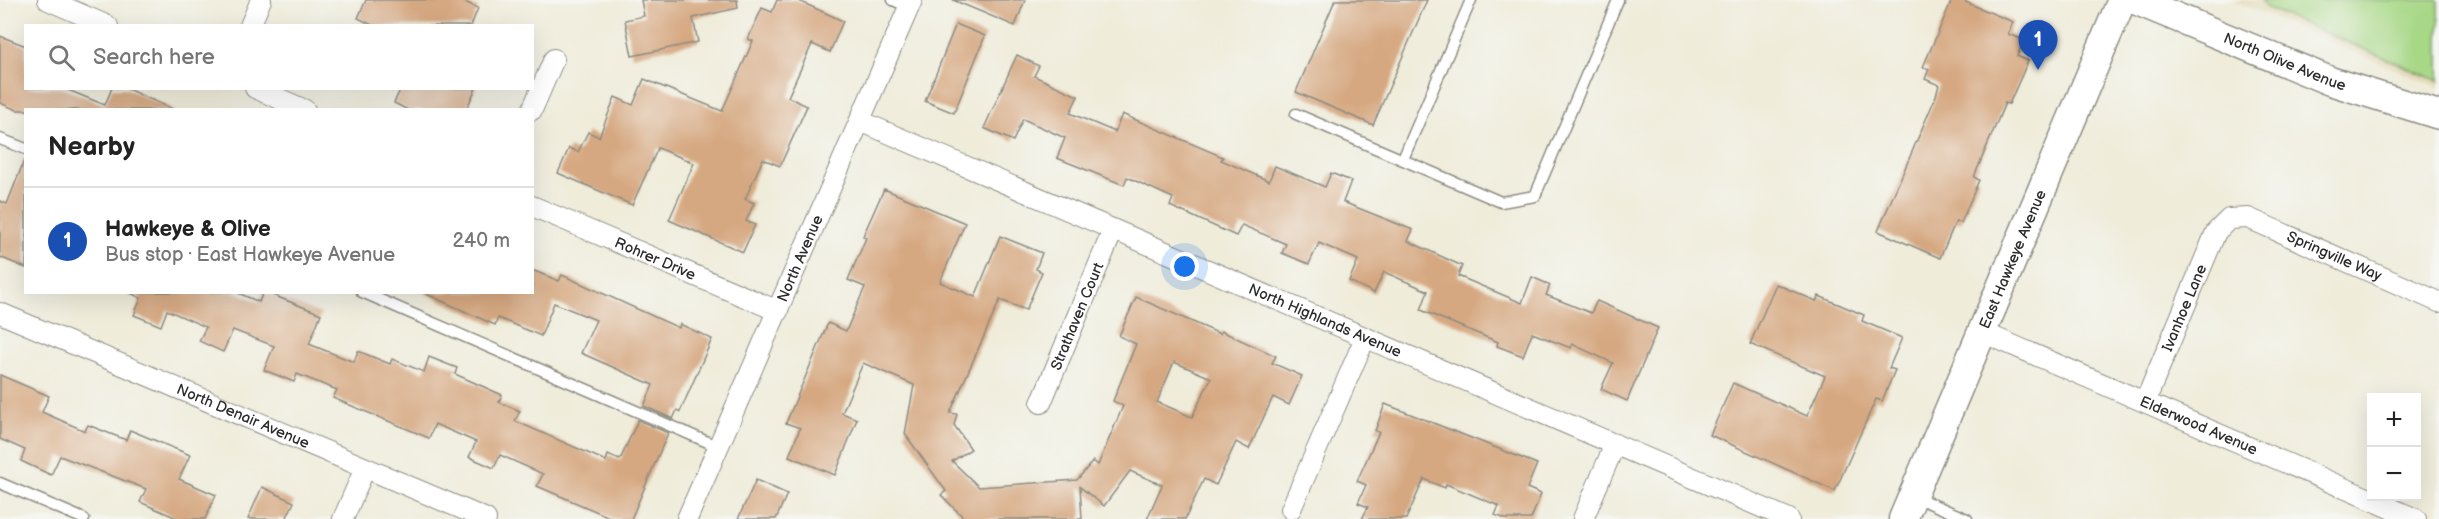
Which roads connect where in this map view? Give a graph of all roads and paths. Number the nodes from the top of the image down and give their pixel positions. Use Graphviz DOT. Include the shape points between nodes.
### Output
graph roads {
  1 [pos="48,0"];
  2 [pos="261,0"];
  3 [pos="1471,0"];
  4 [pos="1618,0"];
  5 [pos="2122,0"];
  6 [pos="2135,0"];
  7 [pos="905,2"];
  8 [pos="103,24"];
  9 [pos="251,24"];
  10 [pos="554,59"];
  11 [pos="260,90"];
  12 [pos="300,108"];
  13 [pos="533,108"];
  14 [pos="1296,114"];
  15 [pos="2439,115"];
  16 [pos="860,121"];
  17 [pos="0,139"];
  18 [pos="24,148"];
  19 [pos="1402,159"];
  20 [pos="534,207"];
  21 [pos="2229,219"];
  22 [pos="1113,230"];
  23 [pos="367,294"];
  24 [pos="2439,302"];
  25 [pos="778,311"];
  26 [pos="0,313"];
  27 [pos="1982,332"];
  28 [pos="1365,338"];
  29 [pos="2145,402"];
  30 [pos="1041,403"];
  31 [pos="1616,444"];
  32 [pos="719,447"];
  33 [pos="365,468"];
  34 [pos="0,483"];
  35 [pos="1908,507"];
  36 [pos="1291,509"];
  37 [pos="84,519"];
  38 [pos="343,519"];
  39 [pos="486,519"];
  40 [pos="687,519"];
  41 [pos="1583,519"];
  42 [pos="1789,519"];
  43 [pos="1967,519"];
  44 [pos="2416,519"];
  1 -- 8 [label="street"];
  2 -- 9 [label="street"];
  3 -- 19 [label="lane"];
  4 -- 19 [label="lane" via="1535,196 1501,202"];
  5 -- 27 [label="street, East Hawkeye Avenue"];
  6 -- 15 [label="street, North Olive Avenue" via="2330,81"];
  7 -- 16 [label="street, North Avenue"];
  10 -- 13 [label="street"];
  11 -- 12 [label="street"];
  14 -- 19 [label="lane"];
  16 -- 22 [label="street, North Highlands Avenue"];
  16 -- 25 [label="street, North Avenue"];
  17 -- 18 [label="lane"];
  20 -- 25 [label="street, Rohrer Drive"];
  21 -- 24 [label="street, Springville Way" via="2248,218"];
  21 -- 29 [label="street, Ivanhoe Lane" via="2216,232"];
  22 -- 28 [label="street, North Highlands Avenue"];
  22 -- 30 [label="street, Strathaven Court"];
  23 -- 32 [label="lane"];
  25 -- 32 [label="street, North Avenue"];
  26 -- 33 [label="street, North Denair Avenue"];
  27 -- 29 [label="street, Elderwood Avenue"];
  27 -- 35 [label="street, East Hawkeye Avenue"];
  28 -- 31 [label="street, North Highlands Avenue"];
  28 -- 36 [label="street"];
  29 -- 44 [label="street, Elderwood Avenue"];
  31 -- 41 [label="street"];
  31 -- 42 [label="street, North Highlands Avenue"];
  32 -- 40 [label="street, North Avenue"];
  33 -- 38 [label="street"];
  33 -- 39 [label="street, North Denair Avenue"];
  34 -- 37 [label="lane"];
  35 -- 43 [label="lane"];
}
